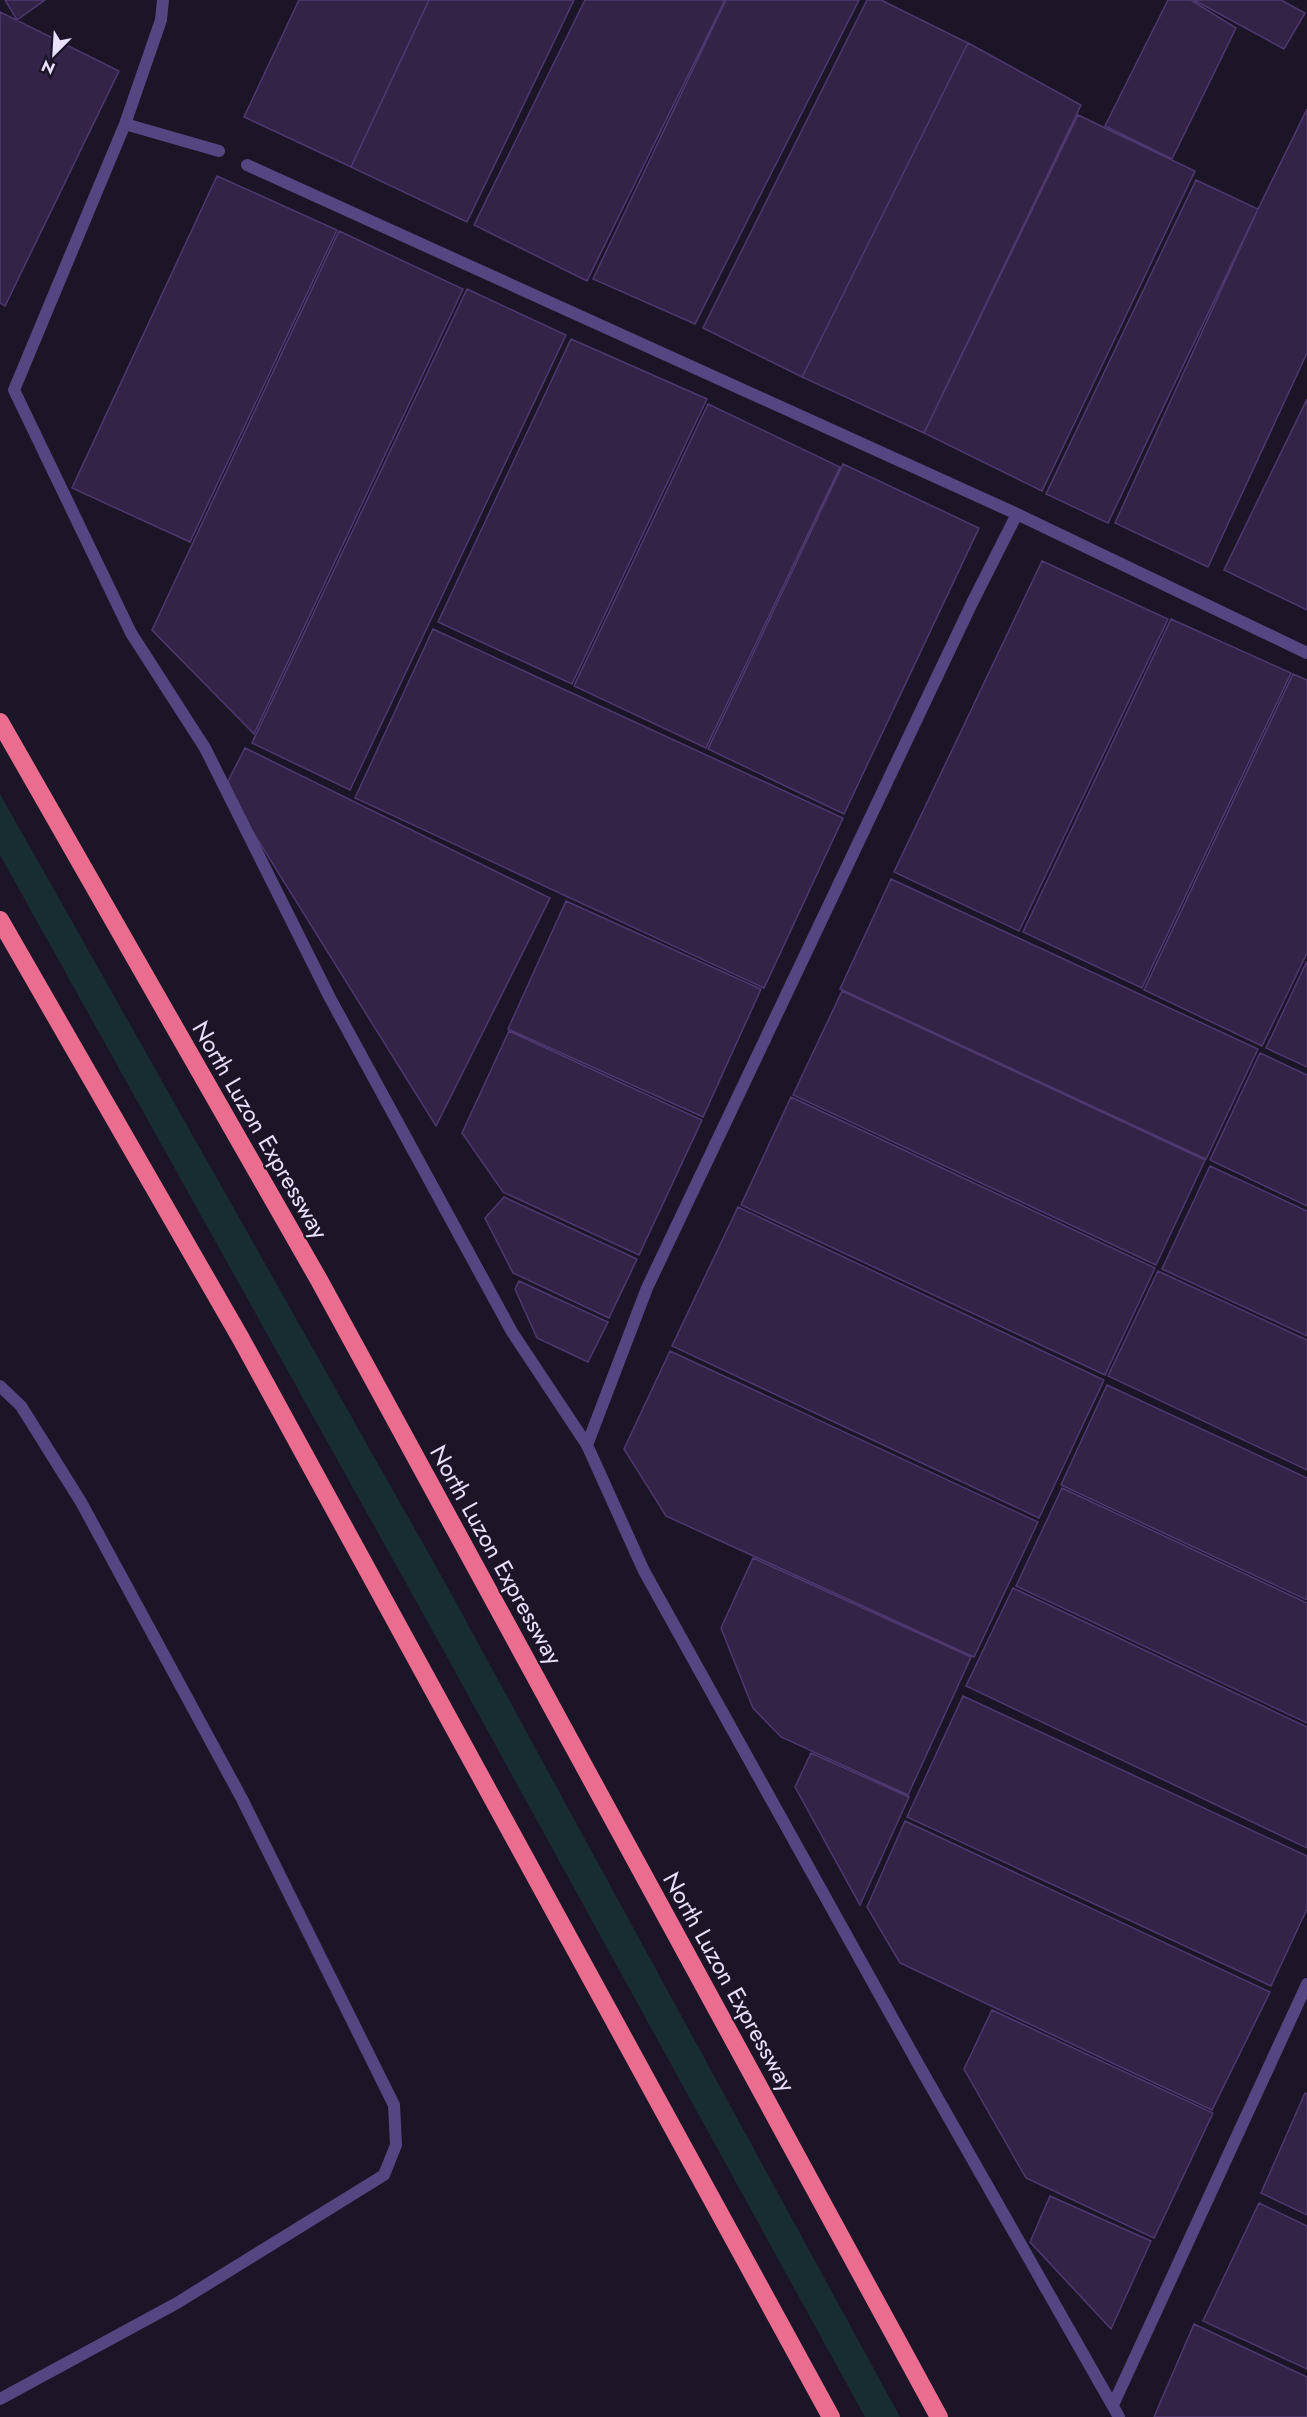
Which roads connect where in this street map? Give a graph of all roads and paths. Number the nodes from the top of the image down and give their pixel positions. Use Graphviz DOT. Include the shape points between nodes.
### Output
graph roads {
  1 [pos="163,0"];
  2 [pos="125,124"];
  3 [pos="219,152"];
  4 [pos="247,165"];
  5 [pos="1017,514"];
  6 [pos="1307,653"];
  7 [pos="0,723"];
  8 [pos="0,920"];
  9 [pos="0,1386"];
  10 [pos="587,1445"];
  11 [pos="1307,1984"];
  12 [pos="0,2399"];
  13 [pos="1113,2405"];
  14 [pos="831,2417"];
  15 [pos="939,2417"];
  16 [pos="1119,2417"];
  1 -- 2 [label="lane" via="161,20"];
  2 -- 3 [label="lane"];
  2 -- 10 [label="lane" via="14,390 131,633 205,748 330,998 512,1332"];
  4 -- 5 [label="lane"];
  5 -- 6 [label="lane"];
  5 -- 10 [label="lane" via="647,1288"];
  7 -- 15 [label="highway, North Luzon Expressway" via="319,1280"];
  8 -- 14 [label="highway" via="240,1337"];
  9 -- 12 [label="lane" via="21,1406 81,1502 242,1798 394,2105 396,2145 384,2175 177,2303"];
  10 -- 13 [label="lane" via="644,1571"];
  11 -- 13 [label="lane"];
  13 -- 16 [label="lane"];
}
